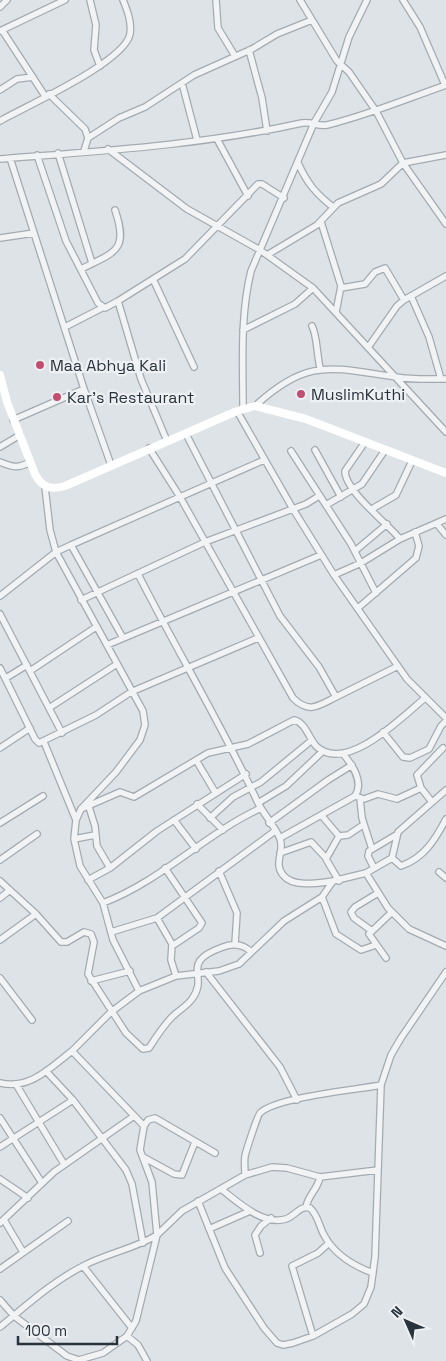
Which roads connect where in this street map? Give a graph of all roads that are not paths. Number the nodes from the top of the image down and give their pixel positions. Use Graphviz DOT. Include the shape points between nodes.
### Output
graph roads {
  1 [pos="7,0"];
  2 [pos="65,0"];
  3 [pos="90,0"];
  4 [pos="122,0"];
  5 [pos="216,0"];
  6 [pos="300,0"];
  7 [pos="367,0"];
  8 [pos="404,0"];
  9 [pos="0,7"];
  10 [pos="312,20"];
  11 [pos="1,30"];
  12 [pos="249,50"];
  13 [pos="235,56"];
  14 [pos="341,65"];
  15 [pos="100,66"];
  16 [pos="33,77"];
  17 [pos="182,83"];
  18 [pos="445,85"];
  19 [pos="0,90"];
  20 [pos="47,95"];
  21 [pos="376,111"];
  22 [pos="0,121"];
  23 [pos="314,123"];
  24 [pos="267,131"];
  25 [pos="88,138"];
  26 [pos="217,139"];
  27 [pos="197,140"];
  28 [pos="108,149"];
  29 [pos="84,151"];
  30 [pos="58,153"];
  31 [pos="38,155"];
  32 [pos="446,155"];
  33 [pos="10,158"];
  34 [pos="0,159"];
  35 [pos="298,163"];
  36 [pos="403,163"];
  37 [pos="248,196"];
  38 [pos="284,198"];
  39 [pos="334,207"];
  40 [pos="115,210"];
  41 [pos="321,222"];
  42 [pos="446,224"];
  43 [pos="218,227"];
  44 [pos="34,232"];
  45 [pos="0,238"];
  46 [pos="260,250"];
  47 [pos="267,255"];
  48 [pos="92,263"];
  49 [pos="81,269"];
  50 [pos="446,276"];
  51 [pos="153,279"];
  52 [pos="312,288"];
  53 [pos="341,288"];
  54 [pos="411,296"];
  55 [pos="404,300"];
  56 [pos="118,302"];
  57 [pos="102,308"];
  58 [pos="336,312"];
  59 [pos="312,326"];
  60 [pos="65,327"];
  61 [pos="243,330"];
  62 [pos="369,346"];
  63 [pos="194,367"];
  64 [pos="320,368"];
  65 [pos="0,376"];
  66 [pos="396,378"];
  67 [pos="444,379"];
  68 [pos="84,389"];
  69 [pos="255,406"];
  70 [pos="240,409"];
  71 [pos="14,420"];
  72 [pos="446,432"];
  73 [pos="186,434"];
  74 [pos="20,435"];
  75 [pos="168,441"];
  76 [pos="365,442"];
  77 [pos="0,447"];
  78 [pos="148,448"];
  79 [pos="315,450"];
  80 [pos="385,450"];
  81 [pos="291,451"];
  82 [pos="264,460"];
  83 [pos="412,461"];
  84 [pos="0,462"];
  85 [pos="30,462"];
  86 [pos="111,465"];
  87 [pos="446,474"];
  88 [pos="212,483"];
  89 [pos="46,487"];
  90 [pos="353,490"];
  91 [pos="319,496"];
  92 [pos="180,497"];
  93 [pos="341,497"];
  94 [pos="326,505"];
  95 [pos="293,509"];
  96 [pos="372,509"];
  97 [pos="446,519"];
  98 [pos="387,524"];
  99 [pos="437,524"];
  100 [pos="236,531"];
  101 [pos="415,532"];
  102 [pos="446,534"];
  103 [pos="400,539"];
  104 [pos="205,542"];
  105 [pos="71,545"];
  106 [pos="355,550"];
  107 [pos="56,552"];
  108 [pos="321,555"];
  109 [pos="361,563"];
  110 [pos="138,574"];
  111 [pos="334,575"];
  112 [pos="259,579"];
  113 [pos="231,591"];
  114 [pos="98,592"];
  115 [pos="376,593"];
  116 [pos="0,596"];
  117 [pos="81,600"];
  118 [pos="358,608"];
  119 [pos="0,614"];
  120 [pos="162,621"];
  121 [pos="96,627"];
  122 [pos="123,638"];
  123 [pos="258,638"];
  124 [pos="107,645"];
  125 [pos="117,664"];
  126 [pos="398,666"];
  127 [pos="187,667"];
  128 [pos="0,668"];
  129 [pos="29,668"];
  130 [pos="6,678"];
  131 [pos="131,692"];
  132 [pos="336,697"];
  133 [pos="425,698"];
  134 [pos="50,708"];
  135 [pos="446,720"];
  136 [pos="30,728"];
  137 [pos="383,732"];
  138 [pos="62,733"];
  139 [pos="312,740"];
  140 [pos="435,740"];
  141 [pos="44,742"];
  142 [pos="230,747"];
  143 [pos="0,748"];
  144 [pos="445,749"];
  145 [pos="323,751"];
  146 [pos="344,755"];
  147 [pos="196,760"];
  148 [pos="352,765"];
  149 [pos="246,774"];
  150 [pos="252,786"];
  151 [pos="421,788"];
  152 [pos="446,790"];
  153 [pos="215,792"];
  154 [pos="43,796"];
  155 [pos="358,797"];
  156 [pos="432,802"];
  157 [pos="197,804"];
  158 [pos="260,805"];
  159 [pos="89,807"];
  160 [pos="80,810"];
  161 [pos="322,816"];
  162 [pos="210,818"];
  163 [pos="446,819"];
  164 [pos="76,820"];
  165 [pos="174,820"];
  166 [pos="0,823"];
  167 [pos="269,823"];
  168 [pos="364,825"];
  169 [pos="223,830"];
  170 [pos="275,831"];
  171 [pos="36,834"];
  172 [pos="95,835"];
  173 [pos="396,835"];
  174 [pos="340,836"];
  175 [pos="280,838"];
  176 [pos="74,840"];
  177 [pos="196,849"];
  178 [pos="372,849"];
  179 [pos="280,853"];
  180 [pos="326,858"];
  181 [pos="392,858"];
  182 [pos="0,860"];
  183 [pos="110,868"];
  184 [pos="165,868"];
  185 [pos="374,868"];
  186 [pos="219,871"];
  187 [pos="439,872"];
  188 [pos="366,873"];
  189 [pos="446,878"];
  190 [pos="88,880"];
  191 [pos="0,881"];
  192 [pos="336,881"];
  193 [pos="10,890"];
  194 [pos="378,893"];
  195 [pos="184,897"];
  196 [pos="322,897"];
  197 [pos="0,898"];
  198 [pos="104,903"];
  199 [pos="392,912"];
  200 [pos="36,914"];
  201 [pos="157,918"];
  202 [pos="372,931"];
  203 [pos="111,932"];
  204 [pos="0,940"];
  205 [pos="235,944"];
  206 [pos="376,945"];
  207 [pos="172,946"];
  208 [pos="446,946"];
  209 [pos="251,952"];
  210 [pos="386,958"];
  211 [pos="130,971"];
  212 [pos="206,972"];
  213 [pos="446,972"];
  214 [pos="197,973"];
  215 [pos="176,976"];
  216 [pos="0,978"];
  217 [pos="91,981"];
  218 [pos="139,991"];
  219 [pos="111,1012"];
  220 [pos="32,1020"];
  221 [pos="72,1051"];
  222 [pos="46,1071"];
  223 [pos="0,1083"];
  224 [pos="380,1085"];
  225 [pos="17,1086"];
  226 [pos="73,1100"];
  227 [pos="297,1100"];
  228 [pos="134,1116"];
  229 [pos="0,1118"];
  230 [pos="38,1121"];
  231 [pos="144,1126"];
  232 [pos="12,1137"];
  233 [pos="102,1138"];
  234 [pos="195,1142"];
  235 [pos="0,1147"];
  236 [pos="215,1153"];
  237 [pos="142,1157"];
  238 [pos="64,1164"];
  239 [pos="378,1170"];
  240 [pos="245,1175"];
  241 [pos="320,1177"];
  242 [pos="0,1179"];
  243 [pos="42,1183"];
  244 [pos="221,1189"];
  245 [pos="28,1198"];
  246 [pos="198,1201"];
  247 [pos="306,1206"];
  248 [pos="250,1212"];
  249 [pos="271,1218"];
  250 [pos="2,1221"];
  251 [pos="68,1221"];
  252 [pos="209,1229"];
  253 [pos="157,1235"];
  254 [pos="143,1243"];
  255 [pos="329,1243"];
  256 [pos="22,1252"];
  257 [pos="260,1253"];
  258 [pos="83,1266"];
  259 [pos="0,1268"];
  260 [pos="373,1273"];
  261 [pos="0,1300"];
  262 [pos="14,1316"];
  263 [pos="0,1328"];
  264 [pos="132,1328"];
  265 [pos="127,1336"];
  266 [pos="313,1336"];
  267 [pos="80,1360"];
  268 [pos="147,1361"];
  1 -- 9 [label="street"];
  2 -- 11 [label="street"];
  3 -- 15 [label="street" via="96,25 94,50"];
  4 -- 15 [label="street" via="129,15 130,33 121,48"];
  5 -- 13 [label="street" via="218,28"];
  6 -- 10 [label="street"];
  7 -- 14 [label="street" via="349,37"];
  8 -- 18 [label="street" via="420,27"];
  10 -- 12 [label="street"];
  10 -- 14 [label="street"];
  11 -- 16 [label="street"];
  12 -- 13 [label="street"];
  12 -- 24 [label="street"];
  13 -- 17 [label="street"];
  14 -- 21 [label="street"];
  14 -- 23 [label="street" via="332,92"];
  15 -- 20 [label="street"];
  16 -- 19 [label="street" via="17,78"];
  16 -- 20 [label="street"];
  17 -- 25 [label="street"];
  17 -- 27 [label="street"];
  18 -- 21 [label="street"];
  20 -- 22 [label="street"];
  20 -- 25 [label="street" via="78,120"];
  21 -- 23 [label="street" via="326,125"];
  21 -- 36 [label="street"];
  23 -- 24 [label="street"];
  23 -- 35 [label="street"];
  24 -- 26 [label="street"];
  25 -- 29 [label="street"];
  26 -- 27 [label="street"];
  26 -- 37 [label="street"];
  27 -- 28 [label="street"];
  28 -- 29 [label="street"];
  28 -- 43 [label="street" via="160,190"];
  29 -- 30 [label="street"];
  30 -- 31 [label="street"];
  30 -- 48 [label="street"];
  31 -- 33 [label="street"];
  31 -- 49 [label="street" via="61,227"];
  32 -- 36 [label="street"];
  33 -- 34 [label="street"];
  33 -- 44 [label="street"];
  35 -- 38 [label="street"];
  35 -- 39 [label="street" via="311,188"];
  36 -- 39 [label="street" via="381,184"];
  36 -- 42 [label="street"];
  37 -- 38 [label="street" via="260,184"];
  37 -- 43 [label="street"];
  38 -- 46 [label="street"];
  39 -- 41 [label="street"];
  40 -- 48 [label="street" via="121,229 119,244"];
  41 -- 47 [label="street"];
  41 -- 53 [label="street"];
  43 -- 46 [label="street"];
  43 -- 51 [label="street" via="185,259"];
  44 -- 45 [label="street"];
  44 -- 60 [label="street"];
  46 -- 47 [label="street"];
  46 -- 61 [label="street" via="246,294"];
  47 -- 52 [label="street"];
  48 -- 49 [label="street"];
  49 -- 57 [label="street"];
  50 -- 54 [label="street"];
  51 -- 56 [label="street"];
  51 -- 63 [label="street"];
  52 -- 58 [label="street"];
  52 -- 61 [label="street" via="295,304"];
  53 -- 55 [label="street" via="365,284 375,272 385,268"];
  53 -- 58 [label="street"];
  54 -- 55 [label="street"];
  54 -- 67 [label="street"];
  55 -- 62 [label="street" via="388,316"];
  56 -- 57 [label="street"];
  56 -- 75 [label="street" via="142,379"];
  57 -- 60 [label="street"];
  58 -- 62 [label="street"];
  59 -- 64 [label="street"];
  60 -- 68 [label="street"];
  61 -- 70 [label="street"];
  62 -- 66 [label="street"];
  64 -- 66 [label="street" via="357,370"];
  64 -- 69 [label="street" via="287,380"];
  65 -- 71 [label="main road"];
  66 -- 67 [label="street"];
  66 -- 72 [label="street"];
  68 -- 71 [label="street"];
  68 -- 86 [label="street"];
  69 -- 70 [label="main road"];
  69 -- 76 [label="main road" via="306,419"];
  70 -- 73 [label="main road"];
  70 -- 82 [label="street"];
  71 -- 74 [label="main road"];
  73 -- 75 [label="main road"];
  73 -- 88 [label="street"];
  74 -- 77 [label="street"];
  74 -- 85 [label="main road"];
  75 -- 78 [label="main road"];
  76 -- 80 [label="main road"];
  76 -- 90 [label="street" via="345,471"];
  78 -- 86 [label="main road"];
  78 -- 92 [label="street"];
  79 -- 93 [label="street"];
  80 -- 83 [label="main road"];
  80 -- 90 [label="street" via="371,473"];
  81 -- 91 [label="street"];
  82 -- 88 [label="street"];
  82 -- 95 [label="street"];
  83 -- 87 [label="main road"];
  83 -- 96 [label="street" via="396,495"];
  84 -- 85 [label="street" via="13,468"];
  85 -- 89 [label="main road"];
  86 -- 89 [label="main road" via="65,486"];
  88 -- 92 [label="street"];
  88 -- 100 [label="street"];
  89 -- 107 [label="street" via="50,530"];
  90 -- 93 [label="street"];
  90 -- 96 [label="street"];
  91 -- 94 [label="street"];
  91 -- 95 [label="street"];
  92 -- 104 [label="street"];
  92 -- 105 [label="street"];
  93 -- 94 [label="street"];
  94 -- 106 [label="street"];
  95 -- 100 [label="street"];
  95 -- 108 [label="street"];
  96 -- 98 [label="street"];
  97 -- 99 [label="street"];
  98 -- 103 [label="street"];
  98 -- 106 [label="street"];
  99 -- 101 [label="street"];
  99 -- 102 [label="street"];
  100 -- 104 [label="street"];
  100 -- 112 [label="street"];
  101 -- 103 [label="street"];
  101 -- 115 [label="street" via="419,546 416,558"];
  103 -- 109 [label="street"];
  104 -- 110 [label="street"];
  104 -- 113 [label="street"];
  105 -- 107 [label="street"];
  105 -- 114 [label="street"];
  106 -- 109 [label="street"];
  107 -- 116 [label="street"];
  107 -- 117 [label="street"];
  108 -- 111 [label="street"];
  108 -- 112 [label="street"];
  109 -- 111 [label="street"];
  109 -- 115 [label="street"];
  110 -- 114 [label="street"];
  110 -- 120 [label="street"];
  111 -- 118 [label="street"];
  112 -- 113 [label="street"];
  112 -- 132 [label="street" via="280,616 319,667"];
  113 -- 120 [label="street"];
  113 -- 123 [label="street"];
  114 -- 117 [label="street"];
  114 -- 122 [label="street"];
  115 -- 118 [label="street"];
  117 -- 121 [label="street"];
  118 -- 126 [label="street"];
  119 -- 129 [label="street"];
  120 -- 122 [label="street"];
  120 -- 127 [label="street"];
  121 -- 124 [label="street"];
  121 -- 129 [label="street"];
  122 -- 124 [label="street"];
  123 -- 127 [label="street"];
  123 -- 132 [label="street" via="286,689 302,707 319,706"];
  124 -- 125 [label="street"];
  125 -- 131 [label="street"];
  125 -- 134 [label="street"];
  126 -- 132 [label="street"];
  126 -- 133 [label="street"];
  127 -- 131 [label="street"];
  127 -- 142 [label="street"];
  128 -- 130 [label="street"];
  129 -- 130 [label="street"];
  129 -- 134 [label="street"];
  130 -- 136 [label="street"];
  131 -- 138 [label="street"];
  131 -- 160 [label="street" via="143,711 145,725 140,740 116,772"];
  133 -- 135 [label="street"];
  133 -- 137 [label="street"];
  134 -- 138 [label="street"];
  135 -- 140 [label="street"];
  136 -- 141 [label="street" via="37,742"];
  136 -- 143 [label="street"];
  137 -- 140 [label="street" via="406,759 429,749"];
  137 -- 146 [label="street"];
  138 -- 141 [label="street"];
  139 -- 142 [label="street" via="301,723 294,720 248,744"];
  139 -- 145 [label="street"];
  139 -- 150 [label="street"];
  140 -- 144 [label="street"];
  141 -- 164 [label="street"];
  142 -- 147 [label="street"];
  142 -- 149 [label="street"];
  144 -- 151 [label="street" via="418,775"];
  145 -- 146 [label="street"];
  145 -- 158 [label="street"];
  146 -- 148 [label="street"];
  147 -- 153 [label="street"];
  147 -- 159 [label="street" via="134,798 120,792"];
  148 -- 155 [label="street" via="359,784"];
  148 -- 167 [label="street"];
  149 -- 150 [label="street"];
  149 -- 153 [label="street"];
  150 -- 158 [label="street"];
  150 -- 162 [label="street" via="233,797"];
  151 -- 155 [label="street" via="397,799 378,794"];
  151 -- 156 [label="street"];
  152 -- 156 [label="street"];
  153 -- 157 [label="street"];
  154 -- 166 [label="street"];
  155 -- 161 [label="street"];
  155 -- 168 [label="street"];
  156 -- 173 [label="street"];
  157 -- 162 [label="street"];
  157 -- 165 [label="street"];
  158 -- 167 [label="street"];
  158 -- 169 [label="street"];
  159 -- 160 [label="street"];
  159 -- 172 [label="street"];
  160 -- 164 [label="street"];
  161 -- 174 [label="street"];
  161 -- 175 [label="street"];
  162 -- 169 [label="street"];
  163 -- 181 [label="street" via="435,841 421,855 401,866"];
  164 -- 176 [label="street"];
  165 -- 177 [label="street"];
  165 -- 183 [label="street"];
  167 -- 170 [label="street"];
  168 -- 174 [label="street"];
  168 -- 178 [label="street"];
  169 -- 177 [label="street"];
  170 -- 175 [label="street"];
  170 -- 186 [label="street"];
  171 -- 182 [label="street"];
  172 -- 176 [label="street"];
  172 -- 183 [label="street" via="97,846"];
  173 -- 178 [label="street"];
  173 -- 181 [label="street"];
  174 -- 180 [label="street"];
  175 -- 179 [label="street"];
  176 -- 190 [label="street" via="80,866"];
  177 -- 184 [label="street"];
  178 -- 185 [label="street" via="368,854"];
  179 -- 180 [label="street" via="311,842"];
  179 -- 192 [label="street" via="278,868 291,882"];
  180 -- 192 [label="street"];
  181 -- 185 [label="street"];
  183 -- 190 [label="street"];
  184 -- 195 [label="street"];
  184 -- 198 [label="street"];
  185 -- 188 [label="street"];
  186 -- 195 [label="street"];
  186 -- 205 [label="street" via="237,913"];
  187 -- 189 [label="street"];
  188 -- 192 [label="street"];
  188 -- 194 [label="street"];
  190 -- 198 [label="street"];
  191 -- 193 [label="street"];
  192 -- 196 [label="street"];
  193 -- 197 [label="street"];
  193 -- 200 [label="street"];
  194 -- 199 [label="street"];
  194 -- 202 [label="street" via="351,912"];
  195 -- 201 [label="street"];
  195 -- 207 [label="street" via="202,923"];
  196 -- 206 [label="street" via="336,934 362,950"];
  196 -- 209 [label="street" via="284,921"];
  198 -- 203 [label="street"];
  199 -- 202 [label="street"];
  199 -- 208 [label="street" via="409,929"];
  200 -- 204 [label="street"];
  200 -- 217 [label="street" via="61,942 84,932 91,934 94,942 88,967"];
  201 -- 203 [label="street"];
  201 -- 207 [label="street"];
  202 -- 206 [label="street" via="369,936"];
  203 -- 211 [label="street"];
  205 -- 209 [label="street"];
  205 -- 214 [label="street" via="204,955"];
  206 -- 210 [label="street"];
  207 -- 215 [label="street" via="171,960"];
  209 -- 212 [label="street" via="230,968"];
  211 -- 217 [label="street"];
  211 -- 218 [label="street"];
  212 -- 214 [label="street"];
  212 -- 227 [label="street" via="280,1067"];
  213 -- 224 [label="street" via="391,1055"];
  214 -- 215 [label="street"];
  214 -- 219 [label="street" via="198,986 191,1001 165,1024 146,1049 131,1040"];
  215 -- 218 [label="street"];
  216 -- 220 [label="street"];
  217 -- 219 [label="street"];
  218 -- 219 [label="street"];
  219 -- 221 [label="street"];
  221 -- 222 [label="street"];
  221 -- 228 [label="street"];
  222 -- 225 [label="street"];
  222 -- 226 [label="street"];
  223 -- 225 [label="street"];
  224 -- 227 [label="street"];
  224 -- 239 [label="street"];
  225 -- 230 [label="street"];
  226 -- 230 [label="street"];
  226 -- 233 [label="street"];
  227 -- 240 [label="street" via="259,1114 245,1155"];
  228 -- 231 [label="street"];
  228 -- 233 [label="street"];
  229 -- 232 [label="street"];
  230 -- 232 [label="street"];
  230 -- 238 [label="street"];
  231 -- 234 [label="street" via="155,1118"];
  231 -- 237 [label="street"];
  232 -- 235 [label="street"];
  232 -- 243 [label="street"];
  233 -- 238 [label="street"];
  233 -- 254 [label="street" via="126,1170 132,1184"];
  234 -- 236 [label="street"];
  234 -- 237 [label="street" via="182,1175"];
  237 -- 253 [label="street" via="152,1182"];
  238 -- 243 [label="street"];
  239 -- 241 [label="street"];
  239 -- 260 [label="street"];
  240 -- 241 [label="street" via="272,1167"];
  240 -- 244 [label="street"];
  241 -- 247 [label="street" via="318,1187"];
  242 -- 245 [label="street"];
  243 -- 245 [label="street"];
  244 -- 246 [label="street"];
  244 -- 248 [label="street"];
  245 -- 250 [label="street"];
  246 -- 252 [label="street"];
  246 -- 253 [label="street" via="182,1211"];
  247 -- 249 [label="street" via="286,1219"];
  247 -- 255 [label="street" via="313,1211"];
  248 -- 249 [label="street"];
  248 -- 252 [label="street"];
  249 -- 257 [label="street" via="255,1236"];
  250 -- 256 [label="street"];
  251 -- 256 [label="street"];
  252 -- 266 [label="street" via="226,1268 271,1338 282,1345"];
  253 -- 254 [label="street"];
  253 -- 264 [label="street" via="141,1306"];
  254 -- 258 [label="street"];
  255 -- 260 [label="street" via="350,1263"];
  255 -- 266 [label="street" via="318,1253 292,1266"];
  256 -- 259 [label="street"];
  258 -- 262 [label="street" via="59,1280"];
  258 -- 264 [label="street"];
  260 -- 266 [label="street" via="364,1304"];
  261 -- 262 [label="street"];
  262 -- 263 [label="street"];
  262 -- 267 [label="street" via="54,1349"];
  264 -- 265 [label="street"];
  265 -- 267 [label="street" via="102,1353"];
  265 -- 268 [label="street" via="138,1345"];
}
